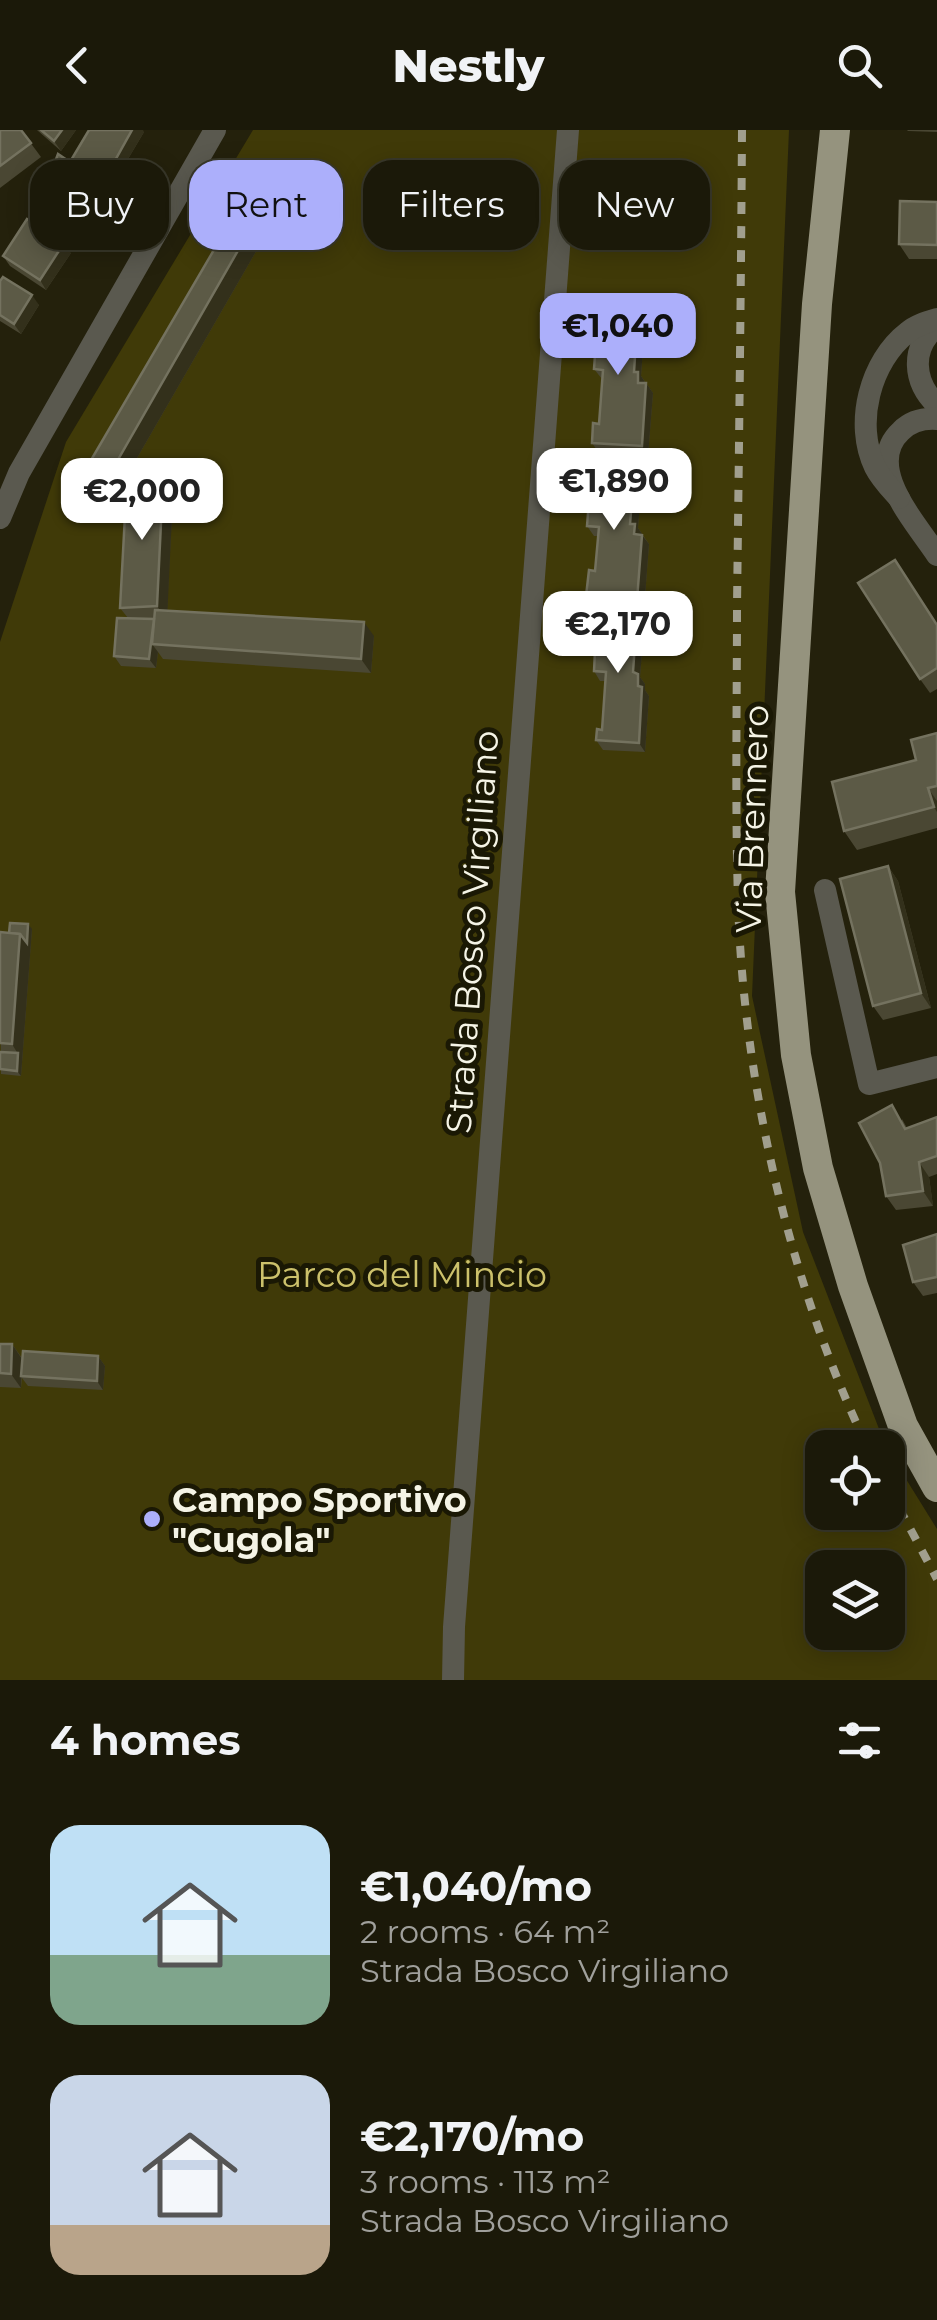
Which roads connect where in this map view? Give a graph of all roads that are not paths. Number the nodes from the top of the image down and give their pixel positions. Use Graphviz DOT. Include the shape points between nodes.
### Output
graph roads {
  1 [pos="215,130"];
  2 [pos="568,130"];
  3 [pos="835,130"];
  4 [pos="937,322"];
  5 [pos="937,405"];
  6 [pos="937,418"];
  7 [pos="899,498"];
  8 [pos="0,518"];
  9 [pos="937,554"];
  10 [pos="825,890"];
  11 [pos="937,1068"];
  12 [pos="937,1487"];
  13 [pos="454,1680"];
  1 -- 8 [label="street" via="28,456"];
  2 -- 13 [label="street, Strada Bosco Virgiliano"];
  3 -- 12 [label="main road, Via Brennero" via="817,304 780,892 796,1055 818,1168 903,1426"];
  4 -- 5 [label="street" via="917,365"];
  4 -- 7 [label="street" via="910,330 898,342 870,392 869,448"];
  6 -- 7 [label="street" via="906,426 889,449 889,477"];
  7 -- 9 [label="street"];
  10 -- 11 [label="street" via="868,1084"];
}
